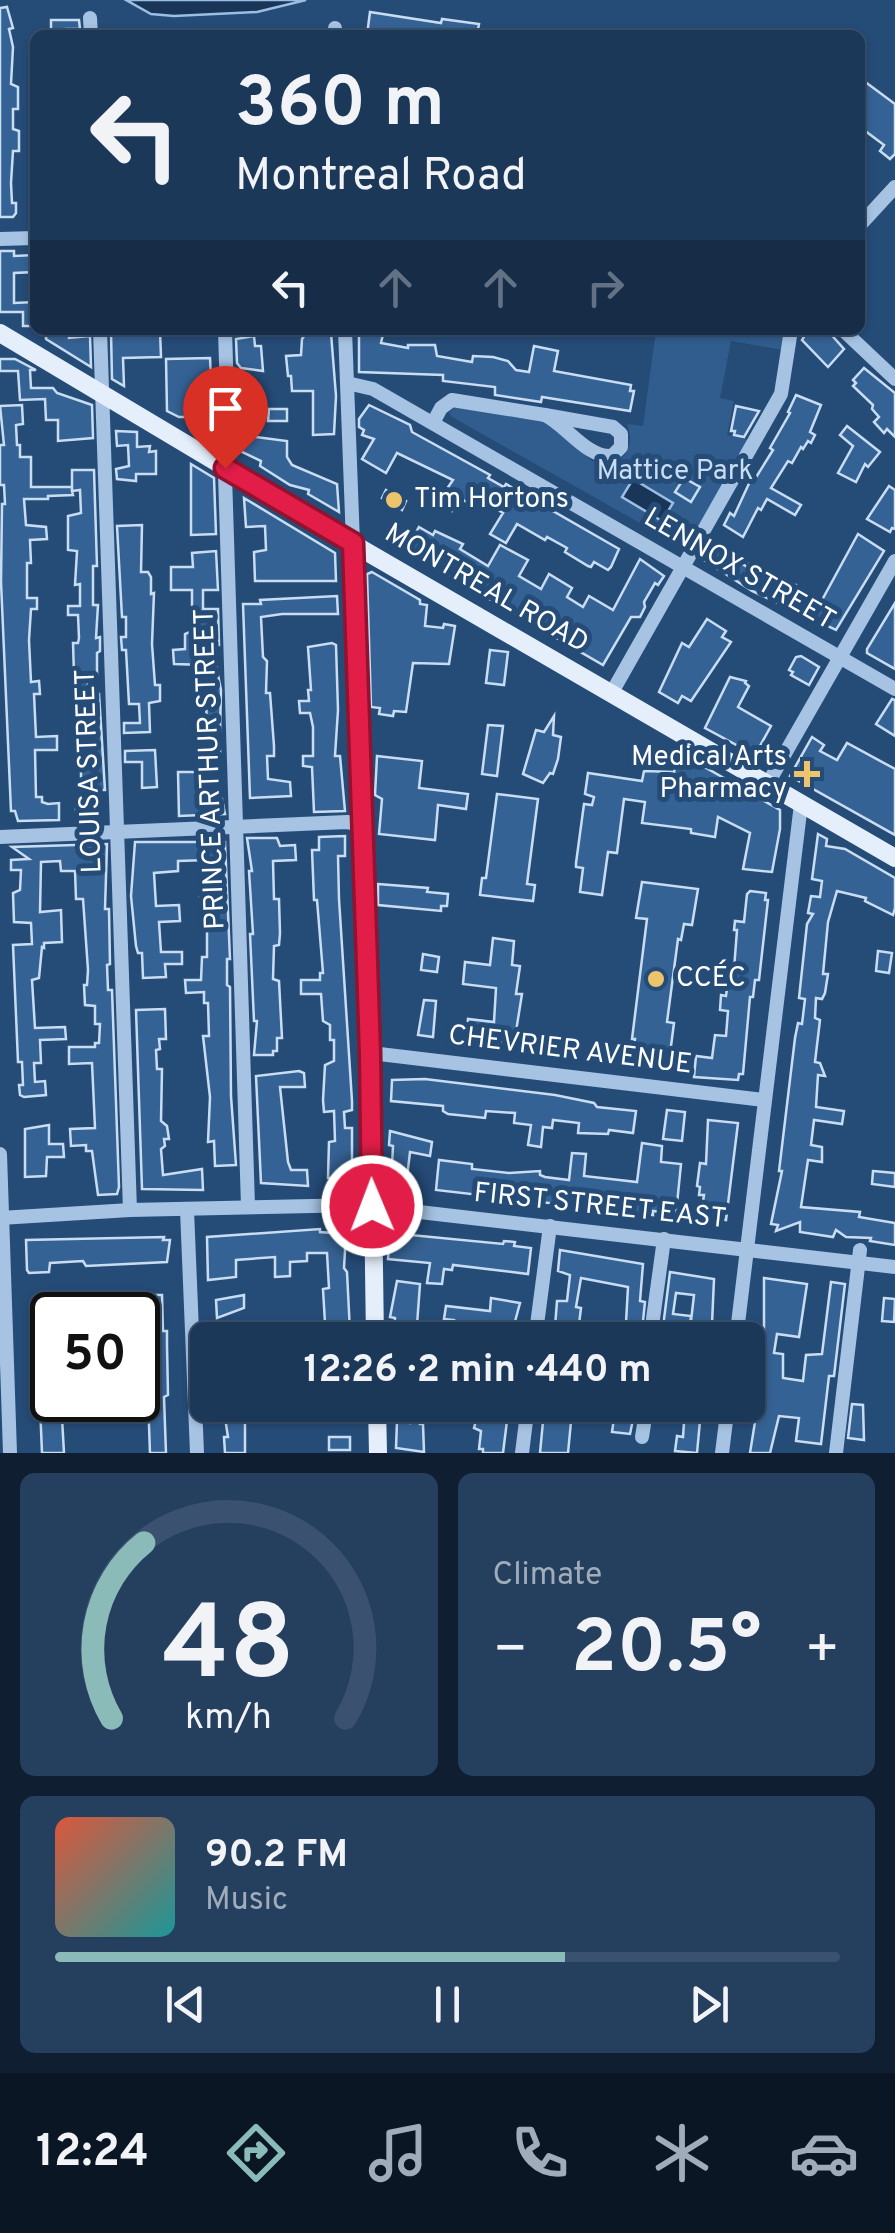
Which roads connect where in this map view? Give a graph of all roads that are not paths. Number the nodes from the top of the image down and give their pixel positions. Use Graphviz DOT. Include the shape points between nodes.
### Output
graph roads {
  1 [pos="90,18"];
  2 [pos="90,30"];
  3 [pos="895,187"];
  4 [pos="865,220"];
  5 [pos="30,238"];
  6 [pos="0,239"];
  7 [pos="0,332"];
  8 [pos="100,335"];
  9 [pos="225,335"];
  10 [pos="346,335"];
  11 [pos="790,335"];
  12 [pos="848,335"];
  13 [pos="895,379"];
  14 [pos="347,383"];
  15 [pos="102,394"];
  16 [pos="545,415"];
  17 [pos="433,423"];
  18 [pos="225,468"];
  19 [pos="353,543"];
  20 [pos="895,561"];
  21 [pos="686,568"];
  22 [pos="842,659"];
  23 [pos="895,689"];
  24 [pos="612,694"];
  25 [pos="767,785"];
  26 [pos="802,804"];
  27 [pos="363,825"];
  28 [pos="238,826"];
  29 [pos="118,830"];
  30 [pos="0,836"];
  31 [pos="895,858"];
  32 [pos="370,1053"];
  33 [pos="764,1100"];
  34 [pos="0,1154"];
  35 [pos="248,1206"];
  36 [pos="372,1206"];
  37 [pos="130,1210"];
  38 [pos="186,1210"];
  39 [pos="1,1218"];
  40 [pos="550,1226"];
  41 [pos="664,1239"];
  42 [pos="747,1248"];
  43 [pos="859,1256"];
  44 [pos="895,1268"];
  45 [pos="375,1322"];
  46 [pos="537,1322"];
  47 [pos="652,1322"];
  48 [pos="738,1322"];
  49 [pos="377,1422"];
  50 [pos="526,1422"];
  51 [pos="644,1422"];
  52 [pos="726,1422"];
  53 [pos="642,1437"];
  54 [pos="10,1453"];
  55 [pos="197,1453"];
  56 [pos="378,1453"];
  57 [pos="522,1453"];
  58 [pos="722,1453"];
  59 [pos="836,1453"];
  1 -- 2 [label="street"];
  3 -- 4 [label="street"];
  5 -- 6 [label="street"];
  7 -- 15 [label="main road, MONTREAL ROAD"];
  8 -- 15 [label="street, LOUISA STREET"];
  9 -- 18 [label="street, PRINCE ARTHUR STREET"];
  10 -- 14 [label="street"];
  11 -- 21 [label="street" via="781,394"];
  12 -- 13 [label="street"];
  14 -- 17 [label="street, LENNOX STREET" via="369,386"];
  14 -- 19 [label="street"];
  15 -- 18 [label="main road, MONTREAL ROAD"];
  15 -- 29 [label="street, LOUISA STREET"];
  16 -- 16 [label="street" via="598,456 620,450 621,434 613,427"];
  16 -- 17 [label="street" via="452,400"];
  17 -- 21 [label="street, LENNOX STREET"];
  18 -- 19 [label="main road, MONTREAL ROAD"];
  18 -- 28 [label="street, PRINCE ARTHUR STREET"];
  19 -- 24 [label="main road, MONTREAL ROAD"];
  19 -- 27 [label="main road"];
  20 -- 22 [label="street"];
  21 -- 22 [label="street, LENNOX STREET"];
  21 -- 24 [label="street"];
  22 -- 23 [label="street, LENNOX STREET"];
  22 -- 25 [label="street"];
  24 -- 25 [label="main road, MONTREAL ROAD"];
  25 -- 26 [label="main road, MONTREAL ROAD"];
  26 -- 31 [label="main road, MONTREAL ROAD"];
  26 -- 33 [label="street"];
  27 -- 28 [label="street"];
  27 -- 32 [label="main road"];
  28 -- 29 [label="street"];
  28 -- 35 [label="street, PRINCE ARTHUR STREET"];
  29 -- 30 [label="street"];
  29 -- 37 [label="street, LOUISA STREET"];
  32 -- 33 [label="street, CHEVRIER AVENUE"];
  32 -- 36 [label="main road"];
  33 -- 42 [label="street"];
  34 -- 39 [label="street"];
  35 -- 36 [label="street, FIRST STREET EAST"];
  35 -- 38 [label="street, FIRST STREET EAST"];
  36 -- 40 [label="street, FIRST STREET EAST"];
  36 -- 45 [label="main road"];
  37 -- 38 [label="street, FIRST STREET EAST"];
  37 -- 39 [label="street, FIRST STREET EAST"];
  38 -- 55 [label="street"];
  39 -- 54 [label="street"];
  40 -- 41 [label="street, FIRST STREET EAST"];
  40 -- 46 [label="street"];
  41 -- 42 [label="street, FIRST STREET EAST"];
  41 -- 47 [label="street"];
  42 -- 43 [label="street, FIRST STREET EAST"];
  42 -- 48 [label="street"];
  43 -- 44 [label="street, FIRST STREET EAST"];
  43 -- 59 [label="street"];
  49 -- 56 [label="main road"];
  50 -- 57 [label="street"];
  51 -- 53 [label="street"];
  52 -- 58 [label="street"];
}
